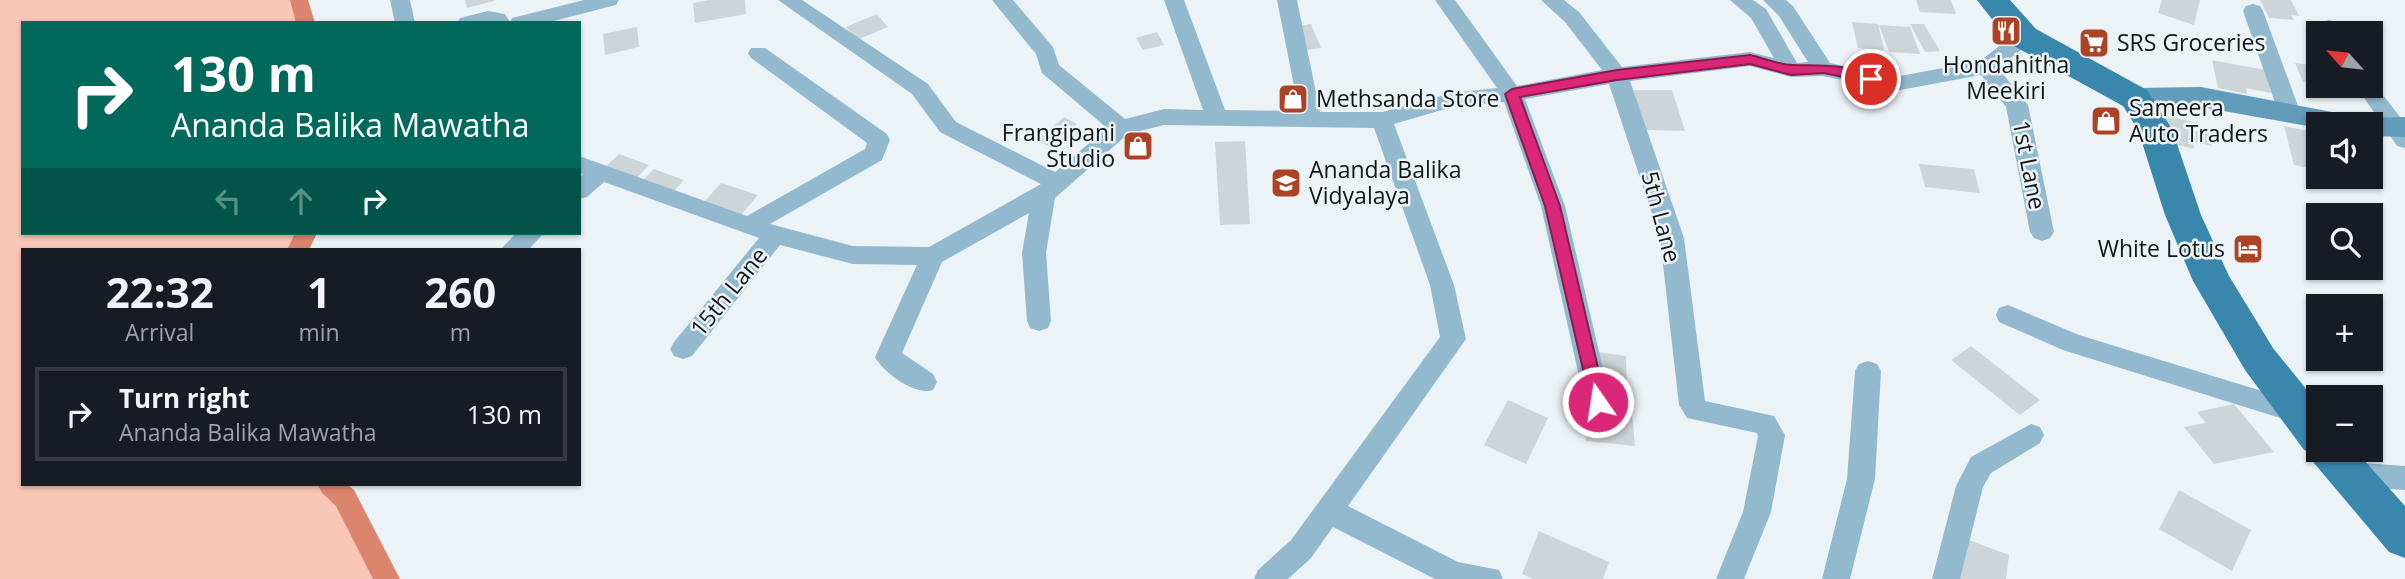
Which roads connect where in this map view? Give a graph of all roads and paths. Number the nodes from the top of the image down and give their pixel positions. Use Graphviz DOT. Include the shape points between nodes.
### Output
graph roads {
  1 [pos="400,0"];
  2 [pos="609,0"];
  3 [pos="788,0"];
  4 [pos="1002,0"];
  5 [pos="1174,0"];
  6 [pos="1287,0"];
  7 [pos="1445,0"];
  8 [pos="1550,0"];
  9 [pos="1740,0"];
  10 [pos="1773,0"];
  11 [pos="1993,0"];
  12 [pos="2253,11"];
  13 [pos="405,21"];
  14 [pos="475,21"];
  15 [pos="499,21"];
  16 [pos="527,21"];
  17 [pos="2024,37"];
  18 [pos="758,53"];
  19 [pos="1986,67"];
  20 [pos="1824,69"];
  21 [pos="1791,70"];
  22 [pos="1617,75"];
  23 [pos="1512,94"];
  24 [pos="2134,98"];
  25 [pos="2374,98"];
  26 [pos="2290,114"];
  27 [pos="2306,117"];
  28 [pos="1217,118"];
  29 [pos="1311,119"];
  30 [pos="1382,120"];
  31 [pos="1121,128"];
  32 [pos="2394,130"];
  33 [pos="590,168"];
  34 [pos="581,187"];
  35 [pos="1051,189"];
  36 [pos="748,226"];
  37 [pos="2042,232"];
  38 [pos="530,235"];
  39 [pos="775,235"];
  40 [pos="514,248"];
  41 [pos="933,256"];
  42 [pos="2008,315"];
  43 [pos="1039,321"];
  44 [pos="683,349"];
  45 [pos="1868,370"];
  46 [pos="924,382"];
  47 [pos="1598,402"];
  48 [pos="2306,421"];
  49 [pos="2306,424"];
  50 [pos="2031,435"];
  51 [pos="2339,462"];
  52 [pos="2405,478"];
  53 [pos="1328,510"];
  54 [pos="2405,538"];
  55 [pos="1268,579"];
  56 [pos="1489,579"];
  57 [pos="1730,579"];
  58 [pos="1836,579"];
  59 [pos="1946,579"];
  1 -- 13 [label="street"];
  2 -- 16 [label="street"];
  3 -- 35 [label="street" via="920,89 947,127"];
  4 -- 31 [label="street" via="1046,52 1049,68"];
  5 -- 28 [label="street"];
  6 -- 29 [label="street"];
  7 -- 23 [label="street"];
  8 -- 22 [label="street, 5th Lane" via="1572,17"];
  9 -- 21 [label="street" via="1759,13"];
  10 -- 20 [label="street" via="1786,11"];
  11 -- 17 [label="main road"];
  12 -- 26 [label="street"];
  14 -- 15 [label="street"];
  17 -- 19 [label="street"];
  17 -- 24 [label="main road"];
  18 -- 36 [label="street" via="879,140 874,154"];
  19 -- 20 [label="street" via="1895,84"];
  19 -- 37 [label="street, 1st Lane" via="2017,105"];
  20 -- 21 [label="street"];
  21 -- 22 [label="street" via="1750,59"];
  22 -- 23 [label="street"];
  22 -- 57 [label="street, 5th Lane" via="1672,238 1692,405 1696,410 1765,424 1772,435 1757,512"];
  23 -- 30 [label="street" via="1452,100"];
  23 -- 47 [label="street" via="1553,206"];
  24 -- 26 [label="street" via="2201,97"];
  24 -- 48 [label="main road" via="2155,129 2183,215 2212,281 2259,359"];
  25 -- 32 [label="street"];
  26 -- 27 [label="street"];
  28 -- 29 [label="street"];
  28 -- 31 [label="street" via="1164,117"];
  29 -- 30 [label="street"];
  30 -- 53 [label="street" via="1442,285 1453,339"];
  31 -- 35 [label="street"];
  33 -- 34 [label="street"];
  33 -- 36 [label="street"];
  35 -- 41 [label="street"];
  35 -- 43 [label="street" via="1034,253"];
  36 -- 39 [label="street"];
  38 -- 40 [label="street"];
  39 -- 41 [label="street" via="853,255"];
  39 -- 44 [label="street, 15th Lane"];
  41 -- 46 [label="street" via="888,357"];
  42 -- 49 [label="street" via="2072,343"];
  45 -- 58 [label="street" via="1861,479"];
  50 -- 59 [label="street" via="1981,465 1970,485"];
  51 -- 52 [label="street"];
  51 -- 54 [label="main road"];
  53 -- 55 [label="street" via="1301,550"];
  53 -- 56 [label="street" via="1455,575"];
}
